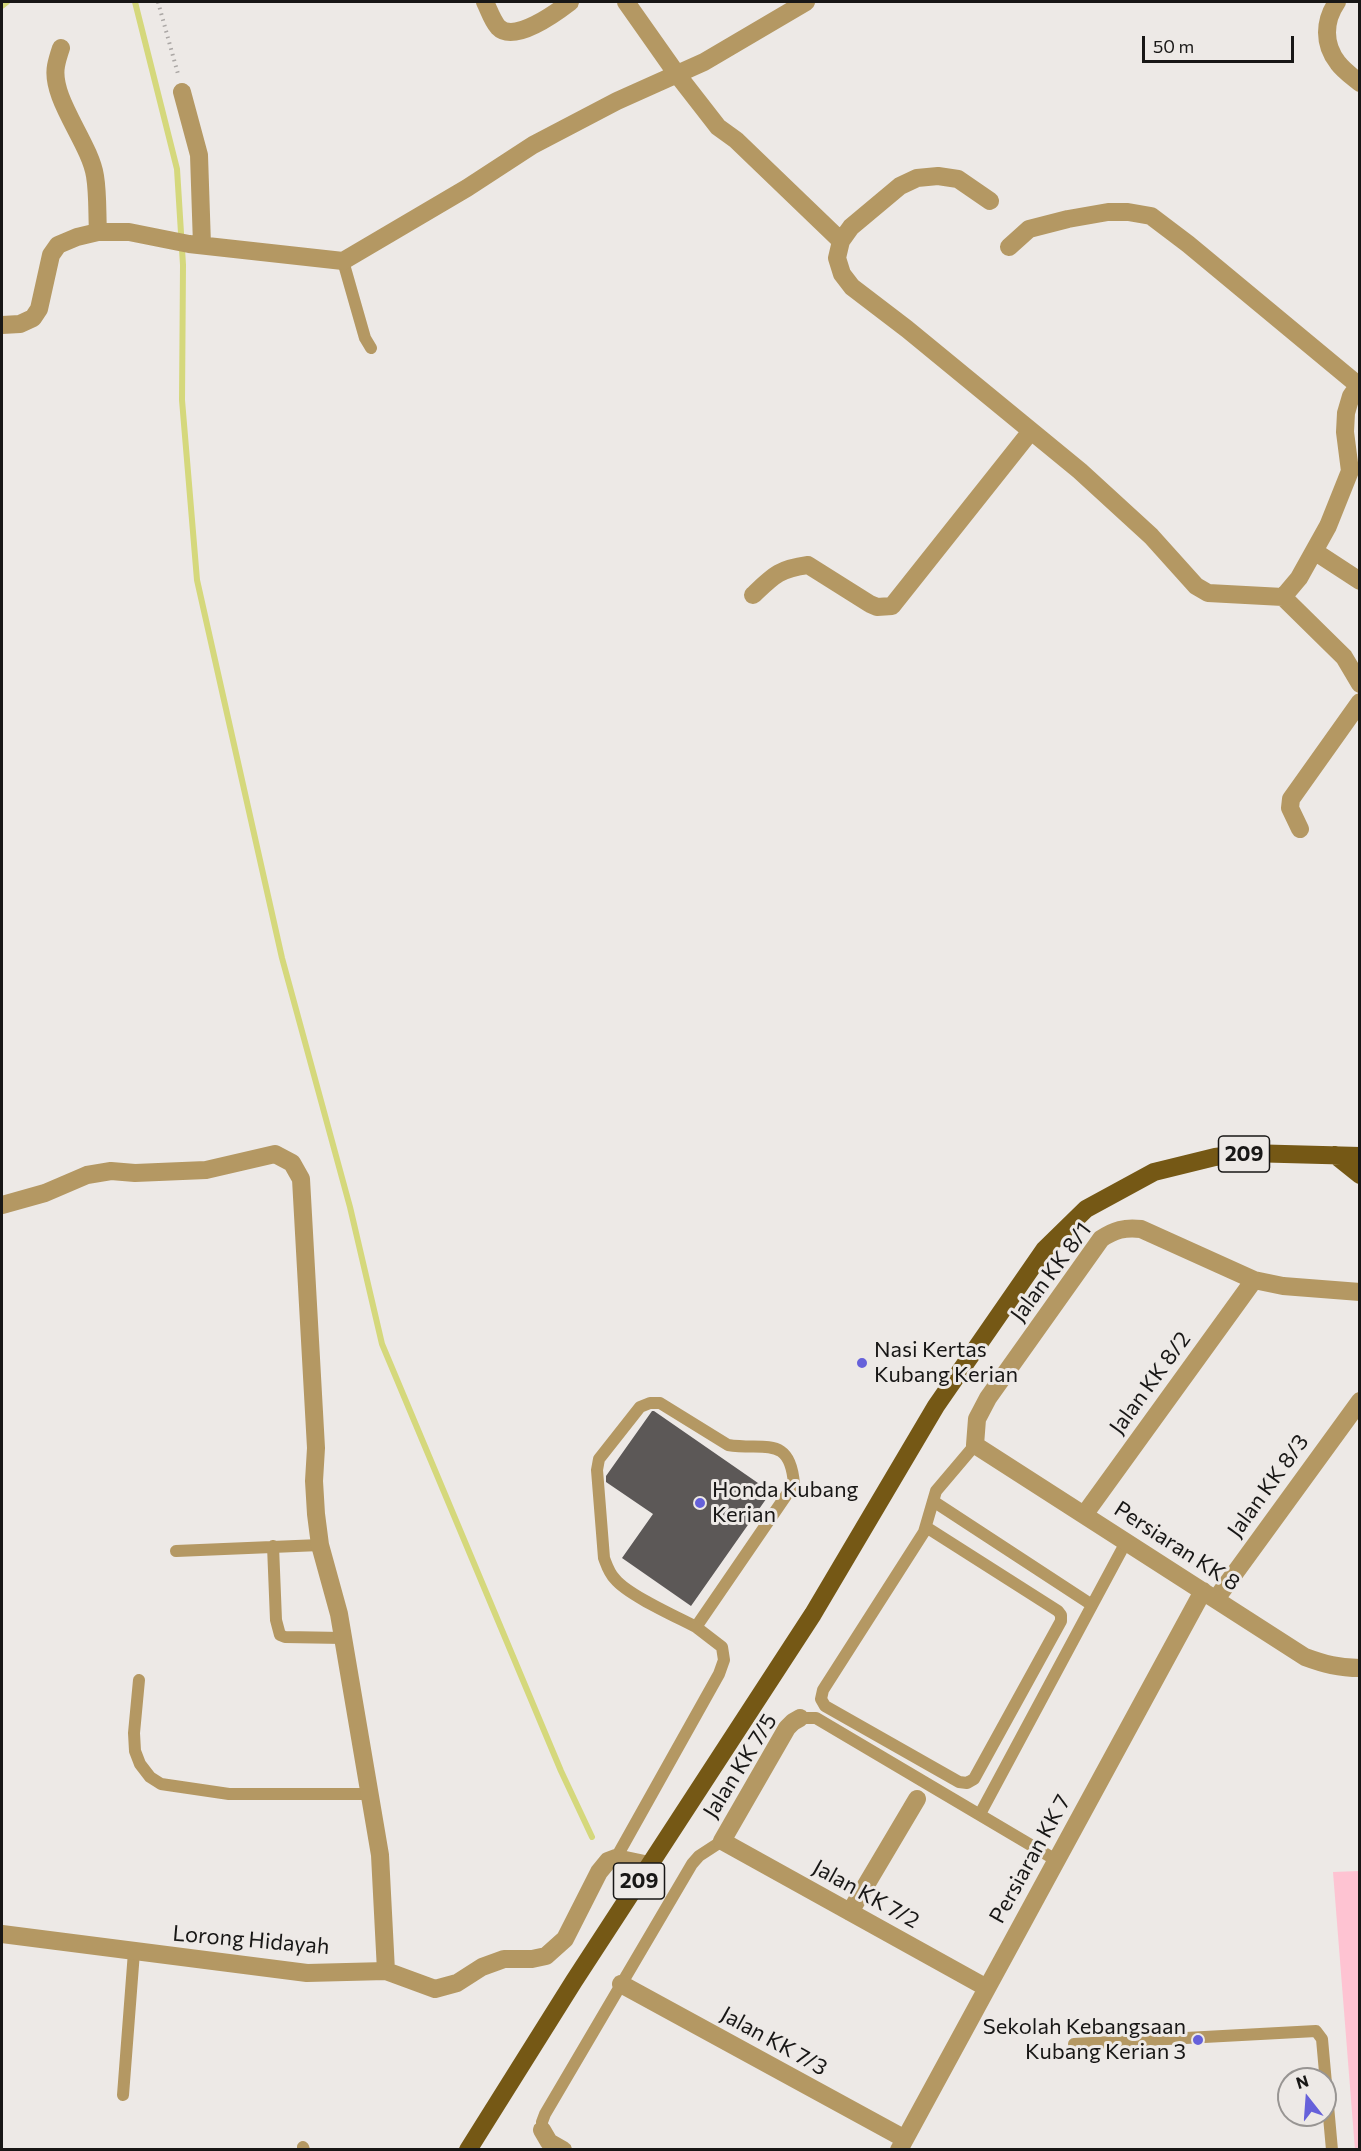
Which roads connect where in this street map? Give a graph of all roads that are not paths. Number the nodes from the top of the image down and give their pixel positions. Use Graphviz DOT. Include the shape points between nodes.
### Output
graph roads {
  1 [pos="485,2"];
  2 [pos="570,2"];
  3 [pos="626,2"];
  4 [pos="806,2"];
  5 [pos="1337,2"];
  6 [pos="61,48"];
  7 [pos="676,73"];
  8 [pos="1359,82"];
  9 [pos="182,92"];
  10 [pos="990,201"];
  11 [pos="98,232"];
  12 [pos="841,241"];
  13 [pos="195,245"];
  14 [pos="1009,247"];
  15 [pos="343,261"];
  16 [pos="2,325"];
  17 [pos="371,348"];
  18 [pos="1359,384"];
  19 [pos="1031,431"];
  20 [pos="1314,551"];
  21 [pos="1359,581"];
  22 [pos="753,595"];
  23 [pos="1284,597"];
  24 [pos="1359,684"];
  25 [pos="1359,702"];
  26 [pos="1300,829"];
  27 [pos="1335,1155"];
  28 [pos="1359,1156"];
  29 [pos="1359,1175"];
  30 [pos="2,1205"];
  31 [pos="1254,1280"];
  32 [pos="1359,1292"];
  33 [pos="1359,1401"];
  34 [pos="975,1445"];
  35 [pos="933,1501"];
  36 [pos="1084,1515"];
  37 [pos="926,1527"];
  38 [pos="1126,1542"];
  39 [pos="320,1545"];
  40 [pos="273,1546"];
  41 [pos="176,1551"];
  42 [pos="1210,1595"];
  43 [pos="1092,1605"];
  44 [pos="696,1627"];
  45 [pos="343,1638"];
  46 [pos="1359,1668"];
  47 [pos="138,1680"];
  48 [pos="800,1718"];
  49 [pos="370,1794"];
  50 [pos="917,1799"];
  51 [pos="980,1814"];
  52 [pos="722,1841"];
  53 [pos="616,1858"];
  54 [pos="1056,1860"];
  55 [pos="649,1865"];
  56 [pos="850,1912"];
  57 [pos="2,1934"];
  58 [pos="135,1952"];
  59 [pos="386,1971"];
  60 [pos="621,1984"];
  61 [pos="987,1988"];
  62 [pos="1074,2044"];
  63 [pos="123,2095"];
  64 [pos="542,2130"];
  65 [pos="902,2144"];
  66 [pos="468,2150"];
  67 [pos="563,2150"];
  68 [pos="1332,2150"];
  1 -- 2 [label="street" via="499,28 507,32 530,27"];
  3 -- 7 [label="street"];
  4 -- 7 [label="street" via="704,62"];
  5 -- 8 [label="street" via="1330,11 1326,31 1330,48 1338,63"];
  6 -- 11 [label="street" via="55,68 57,81 68,118 83,140 95,175"];
  7 -- 12 [label="street" via="718,127"];
  7 -- 15 [label="street" via="533,145"];
  9 -- 13 [label="street" via="199,155"];
  10 -- 12 [label="street" via="958,180 938,176 917,178 900,186 851,226"];
  11 -- 13 [label="street" via="129,232"];
  11 -- 16 [label="street" via="58,245 51,255 39,309 33,318"];
  12 -- 19 [label="street" via="837,258 852,287"];
  13 -- 15 [label="street"];
  14 -- 18 [label="street" via="1029,229 1068,219 1108,212 1151,216"];
  15 -- 17 [label="lane"];
  18 -- 20 [label="street" via="1346,412 1350,471"];
  19 -- 22 [label="street" via="892,606 877,608 808,565 777,573"];
  19 -- 23 [label="street" via="1151,536 1196,586 1208,593"];
  20 -- 21 [label="street"];
  20 -- 23 [label="street"];
  23 -- 24 [label="street" via="1344,657"];
  25 -- 26 [label="street" via="1291,799 1290,808"];
  27 -- 28 [label="main road, 209"];
  27 -- 29 [label="main road"];
  27 -- 55 [label="main road, 209" via="1247,1153 1154,1172 1086,1209 1044,1250 936,1406 813,1614"];
  30 -- 39 [label="street" via="87,1175 111,1171 206,1170 276,1154 292,1163 301,1179 316,1448 315,1514"];
  31 -- 32 [label="street"];
  31 -- 34 [label="street, Jalan KK 8/1" via="1141,1229 1110,1232 1101,1239 988,1398 977,1419"];
  31 -- 36 [label="street, Jalan KK 8/2"];
  33 -- 42 [label="street, Jalan KK 8/3"];
  34 -- 35 [label="lane" via="936,1491"];
  34 -- 36 [label="street, Persiaran KK 8"];
  35 -- 37 [label="lane"];
  35 -- 43 [label="lane"];
  36 -- 38 [label="street, Persiaran KK 8"];
  37 -- 37 [label="lane" via="821,1699 825,1706 967,1783 974,1779 1061,1615"];
  38 -- 42 [label="street, Persiaran KK 8"];
  38 -- 43 [label="lane"];
  39 -- 40 [label="lane"];
  39 -- 45 [label="street"];
  40 -- 41 [label="lane"];
  40 -- 45 [label="lane" via="280,1635"];
  42 -- 46 [label="street, Persiaran KK 8" via="1305,1657 1341,1668"];
  42 -- 54 [label="street, Persiaran KK 7"];
  43 -- 51 [label="lane"];
  44 -- 44 [label="lane" via="794,1484 793,1471 781,1451 728,1445 660,1403 651,1403 640,1407 599,1459 604,1558 616,1581"];
  44 -- 53 [label="lane" via="722,1647 724,1660"];
  45 -- 49 [label="street"];
  47 -- 49 [label="lane" via="135,1751 150,1777 161,1784 229,1794"];
  48 -- 51 [label="lane" via="816,1718"];
  48 -- 52 [label="street, Jalan KK 7/5" via="787,1728"];
  49 -- 59 [label="street" via="380,1856"];
  50 -- 56 [label="street"];
  51 -- 54 [label="lane"];
  52 -- 56 [label="street, Jalan KK 7/2"];
  52 -- 60 [label="lane" via="692,1864"];
  53 -- 55 [label="street"];
  53 -- 59 [label="street, Lorong Hidayah" via="599,1872 565,1939 546,1956 504,1959 457,1983 435,1989"];
  54 -- 61 [label="street, Persiaran KK 7"];
  55 -- 66 [label="main road, 209"];
  56 -- 61 [label="street, Jalan KK 7/2"];
  57 -- 58 [label="street, Lorong Hidayah"];
  58 -- 59 [label="street, Lorong Hidayah" via="308,1973"];
  58 -- 63 [label="lane"];
  60 -- 64 [label="lane" via="545,2114"];
  60 -- 65 [label="street, Jalan KK 7/3"];
  61 -- 65 [label="street, Persiaran KK 7"];
  62 -- 68 [label="lane" via="1316,2031 1322,2039"];
  64 -- 67 [label="street" via="549,2142"];
}
